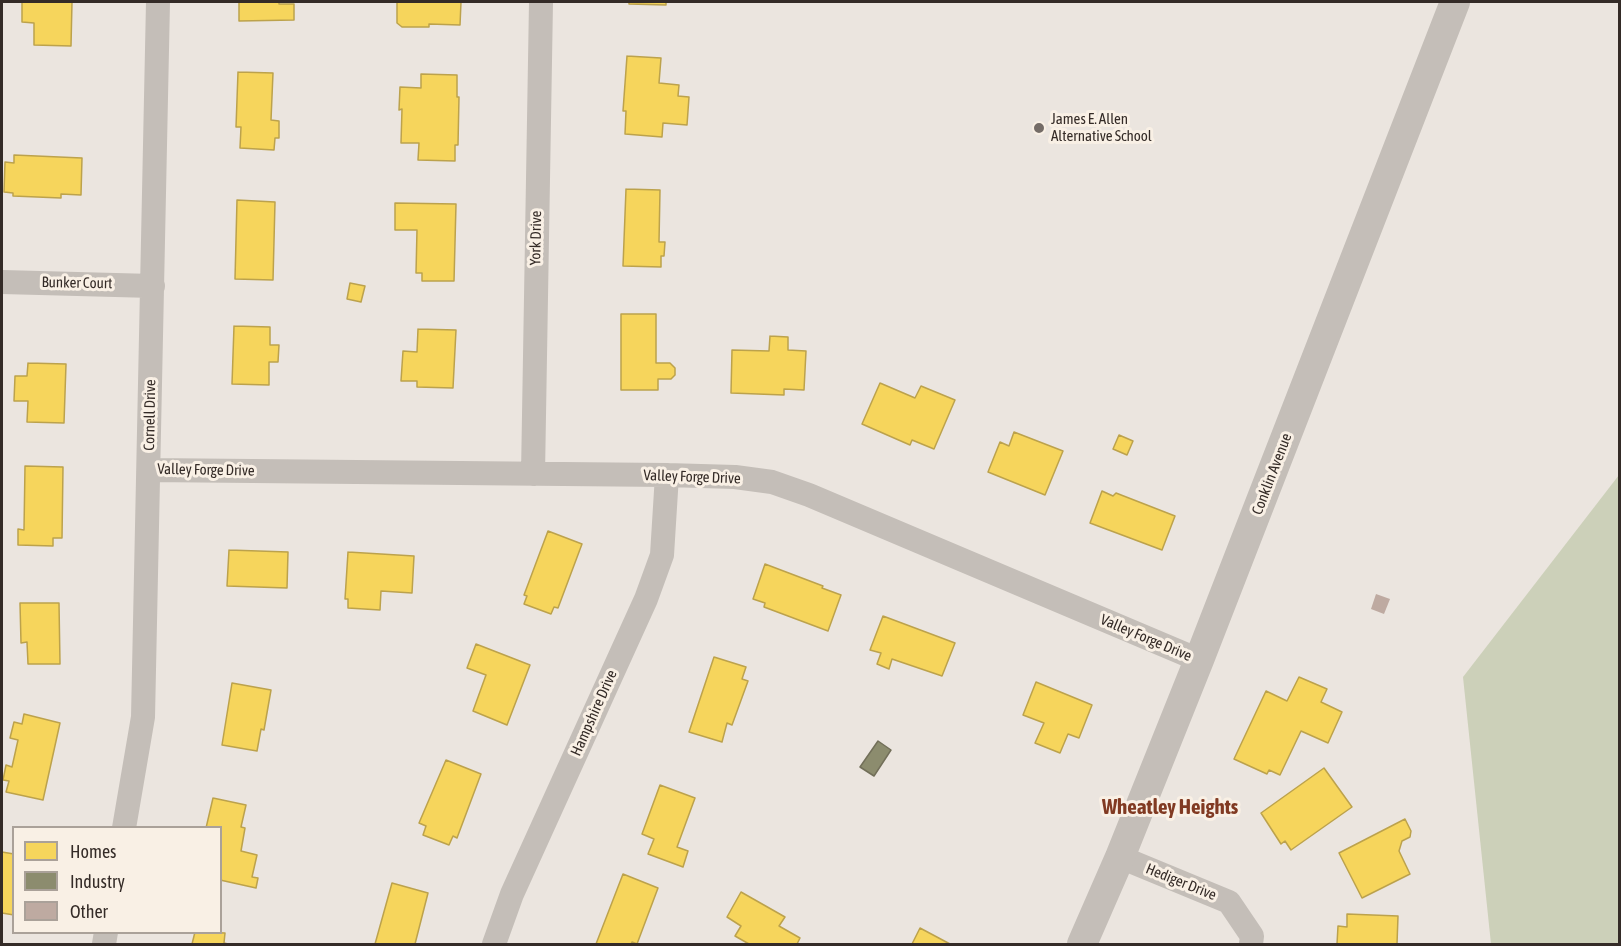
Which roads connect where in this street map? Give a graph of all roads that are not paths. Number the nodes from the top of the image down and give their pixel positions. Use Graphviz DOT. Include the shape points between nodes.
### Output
graph roads {
  1 [pos="158,2"];
  2 [pos="541,2"];
  3 [pos="1455,2"];
  4 [pos="2,282"];
  5 [pos="153,286"];
  6 [pos="149,470"];
  7 [pos="533,474"];
  8 [pos="667,475"];
  9 [pos="1198,660"];
  10 [pos="124,826"];
  11 [pos="1120,857"];
  12 [pos="495,945"];
  13 [pos="1082,945"];
  14 [pos="1251,945"];
  1 -- 5 [label="street, Cornell Drive"];
  2 -- 7 [label="street, York Drive"];
  3 -- 9 [label="street, Conklin Avenue"];
  4 -- 5 [label="street, Bunker Court"];
  5 -- 6 [label="street, Cornell Drive"];
  6 -- 7 [label="street, Valley Forge Drive"];
  6 -- 10 [label="street, Cornell Drive" via="143,717"];
  7 -- 8 [label="street, Valley Forge Drive"];
  8 -- 9 [label="street, Valley Forge Drive" via="735,477 810,495"];
  8 -- 12 [label="street, Hampshire Drive" via="662,555 646,599 512,894"];
  9 -- 11 [label="street, Conklin Avenue"];
  11 -- 13 [label="street, Conklin Avenue"];
  11 -- 14 [label="street, Hediger Drive" via="1229,902 1252,936"];
}
